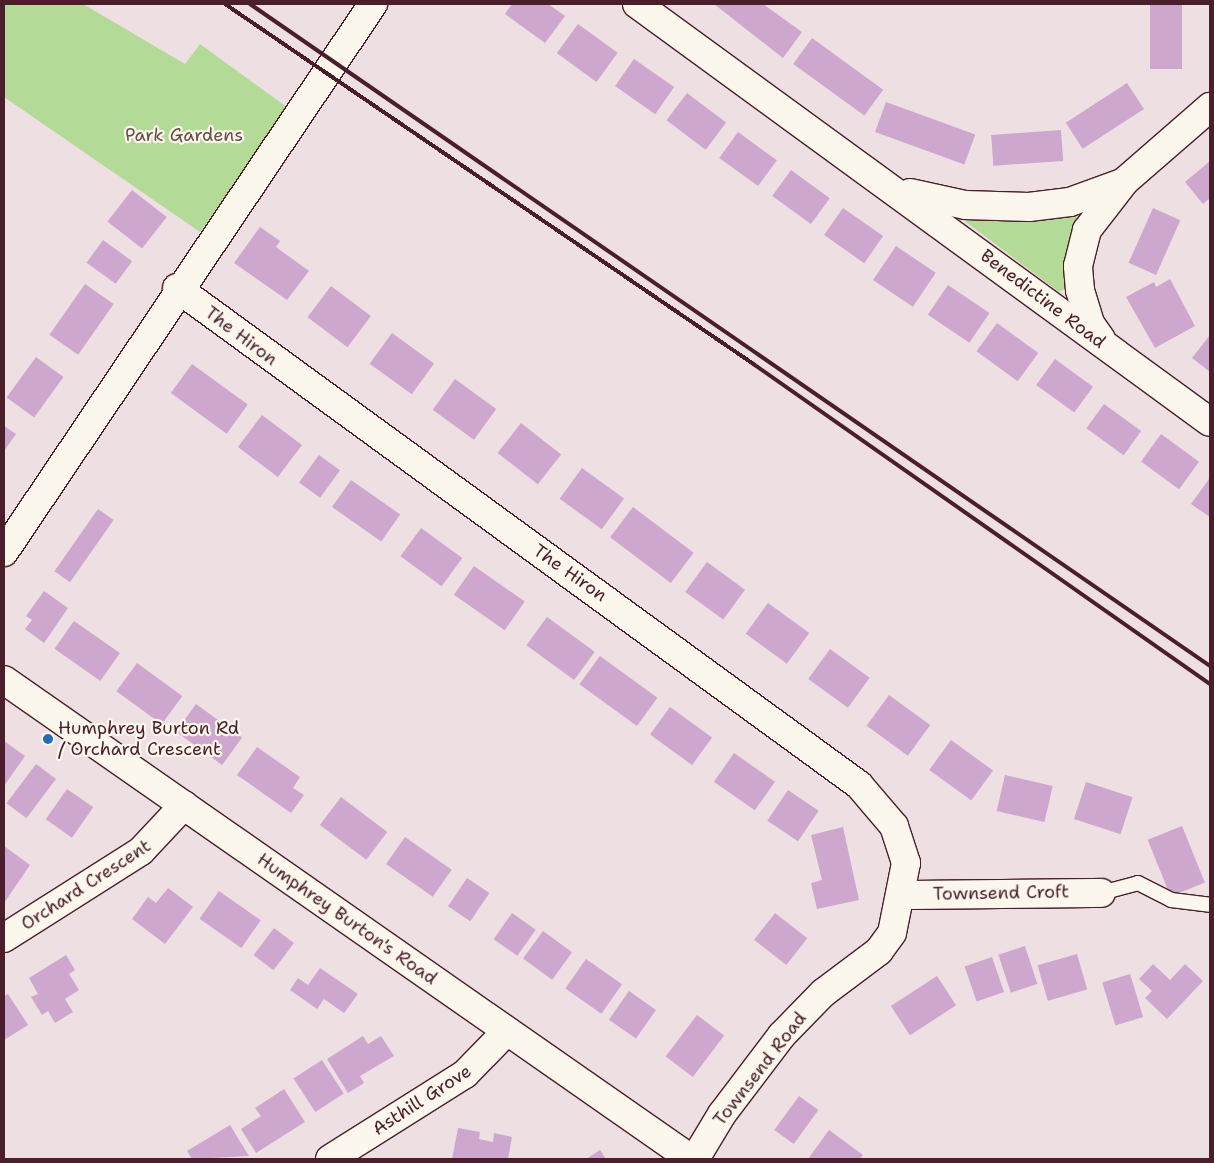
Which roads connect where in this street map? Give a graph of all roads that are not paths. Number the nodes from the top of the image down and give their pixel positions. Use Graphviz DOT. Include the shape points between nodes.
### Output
graph roads {
  1 [pos="373,4"];
  2 [pos="637,4"];
  3 [pos="1210,107"];
  4 [pos="1125,181"];
  5 [pos="895,189"];
  6 [pos="178,288"];
  7 [pos="1111,350"];
  8 [pos="1210,422"];
  9 [pos="4,552"];
  10 [pos="4,680"];
  11 [pos="184,805"];
  12 [pos="1101,894"];
  13 [pos="901,895"];
  14 [pos="1210,905"];
  15 [pos="4,938"];
  16 [pos="507,1032"];
  17 [pos="330,1159"];
  18 [pos="691,1159"];
  19 [pos="695,1159"];
  1 -- 6 [label="street"];
  2 -- 5 [label="street, Benedictine Road"];
  3 -- 4 [label="street, Benedictine Road"];
  4 -- 5 [label="street, Benedictine Road" via="1090,196 1029,208 942,202"];
  4 -- 7 [label="street, Benedictine Road" via="1087,230 1078,266 1084,308"];
  5 -- 7 [label="street, Benedictine Road"];
  6 -- 9 [label="street"];
  6 -- 13 [label="street, The Hiron" via="859,785 884,810 902,842 906,863"];
  7 -- 8 [label="street"];
  10 -- 11 [label="street, Humphrey Burton's Road"];
  11 -- 15 [label="street, Orchard Crescent" via="141,851"];
  11 -- 16 [label="street, Humphrey Burton's Road"];
  12 -- 13 [label="street, Townsend Croft"];
  12 -- 14 [label="lane" via="1138,883 1171,900"];
  13 -- 19 [label="street, Townsend Road" via="898,921 886,943 823,993 782,1035"];
  16 -- 17 [label="street, Asthill Grove" via="465,1074"];
  16 -- 18 [label="street, Humphrey Burton's Road"];
}
